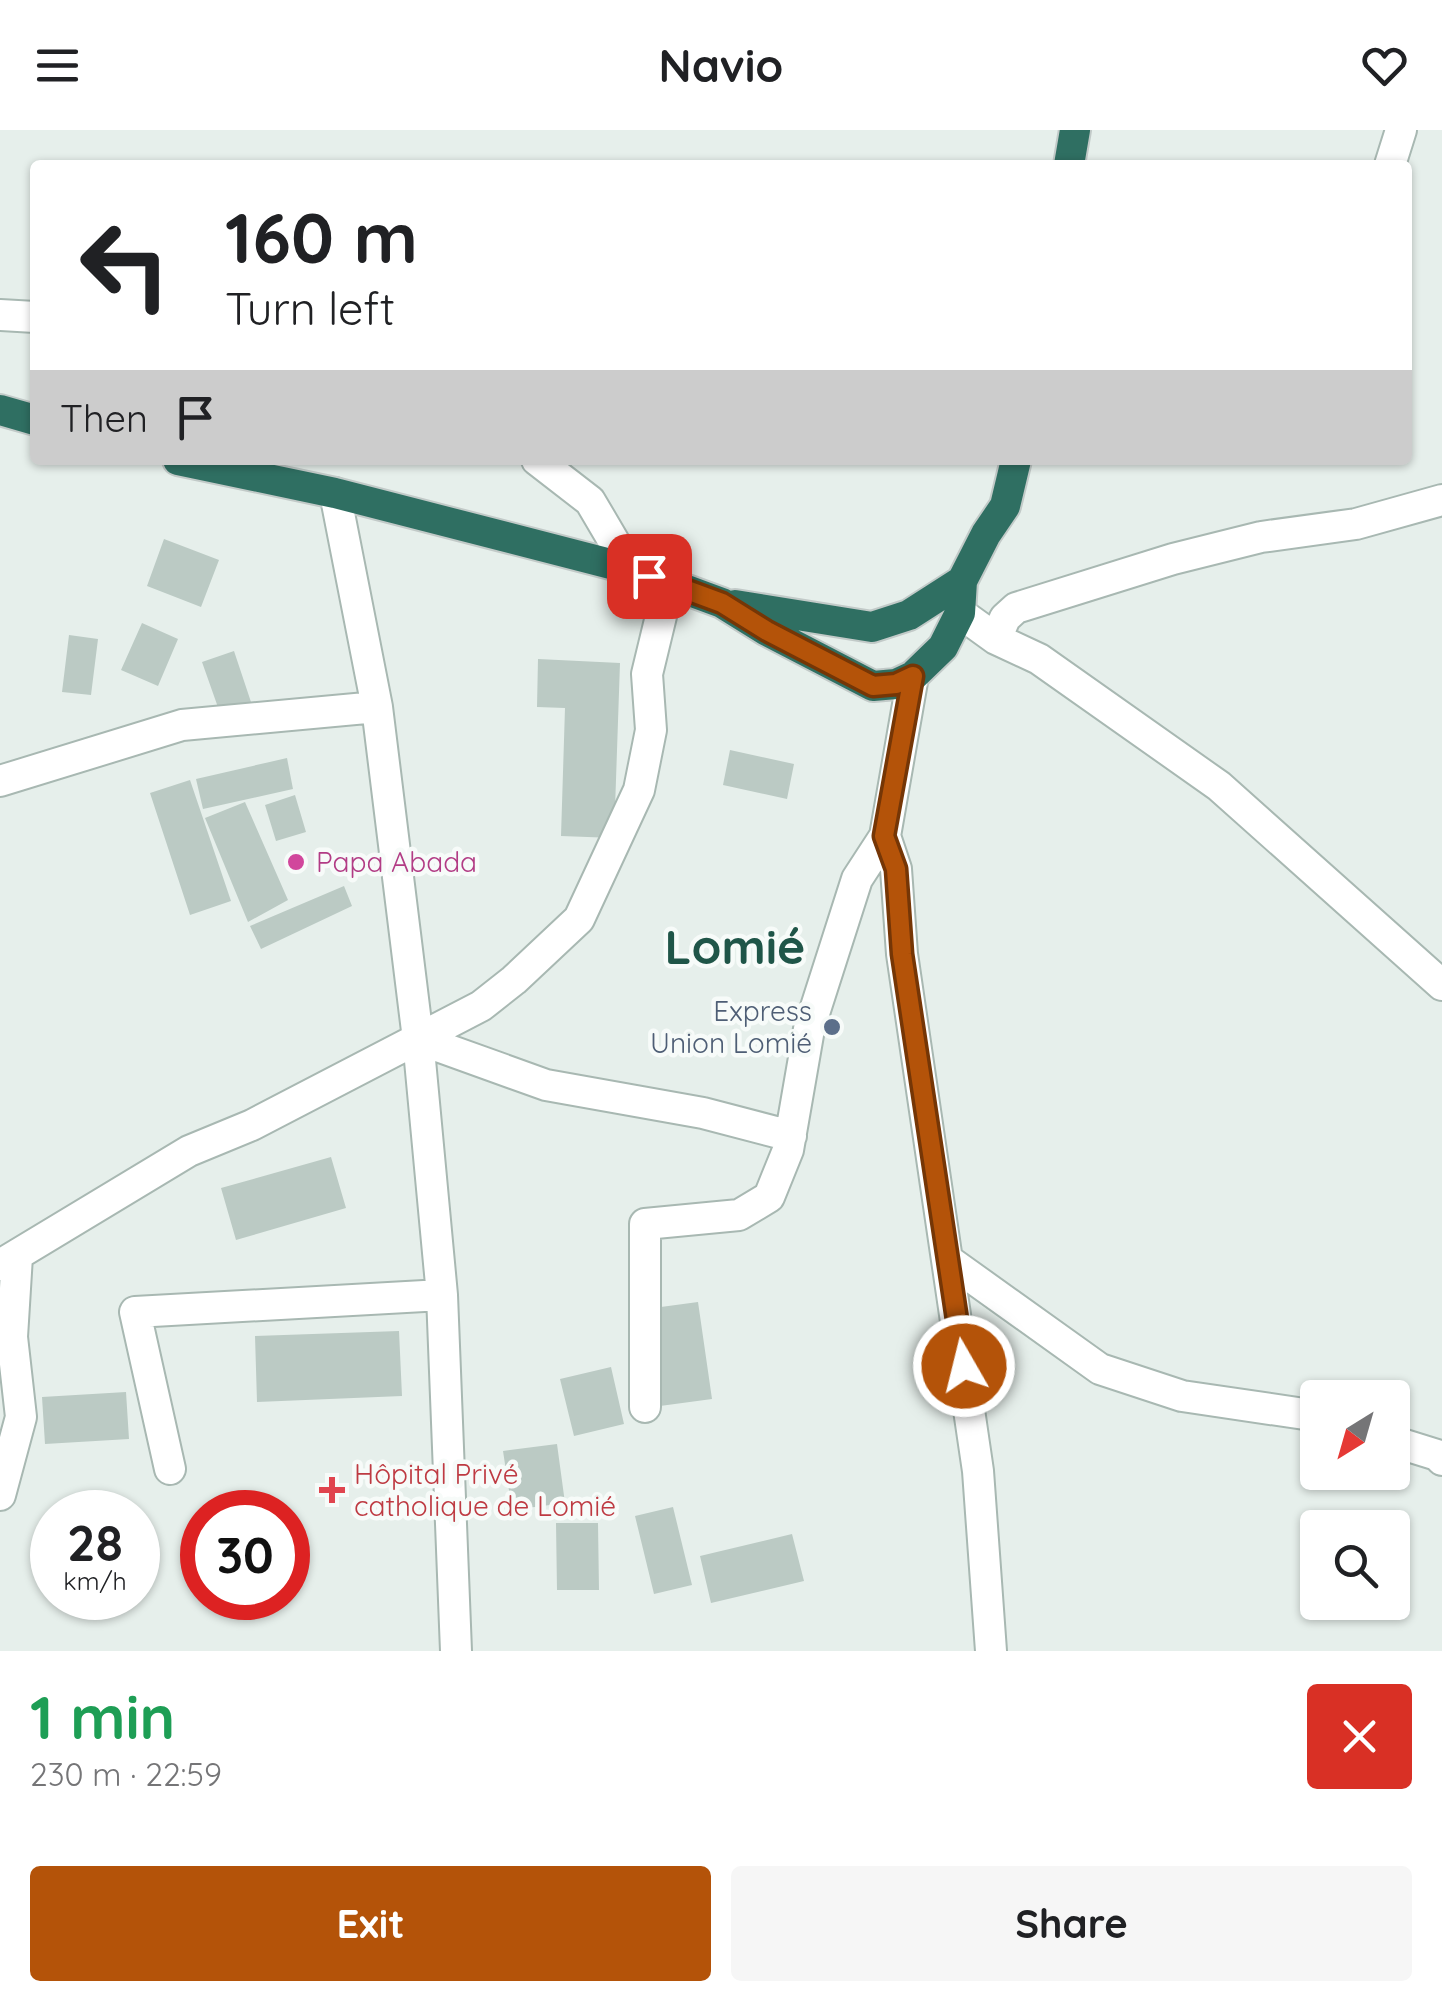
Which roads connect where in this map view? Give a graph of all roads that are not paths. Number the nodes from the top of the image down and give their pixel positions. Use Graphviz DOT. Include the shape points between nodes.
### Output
graph roads {
  1 [pos="1075,130"];
  2 [pos="1401,130"];
  3 [pos="1069,160"];
  4 [pos="1392,160"];
  5 [pos="0,315"];
  6 [pos="30,317"];
  7 [pos="0,410"];
  8 [pos="30,419"];
  9 [pos="202,465"];
  10 [pos="543,465"];
  11 [pos="1015,465"];
  12 [pos="336,493"];
  13 [pos="1442,500"];
  14 [pos="630,570"];
  15 [pos="962,580"];
  16 [pos="669,583"];
  17 [pos="722,603"];
  18 [pos="960,613"];
  19 [pos="996,640"];
  20 [pos="913,676"];
  21 [pos="377,706"];
  22 [pos="0,781"];
  23 [pos="884,836"];
  24 [pos="1442,985"];
  25 [pos="418,1039"];
  26 [pos="790,1136"];
  27 [pos="8,1261"];
  28 [pos="948,1261"];
  29 [pos="442,1295"];
  30 [pos="645,1407"];
  31 [pos="1300,1413"];
  32 [pos="1410,1447"];
  33 [pos="1442,1460"];
  34 [pos="170,1469"];
  35 [pos="0,1495"];
  36 [pos="456,1651"];
  37 [pos="991,1651"];
  1 -- 3 [label="highway"];
  2 -- 4 [label="street"];
  5 -- 6 [label="street"];
  7 -- 8 [label="highway"];
  9 -- 12 [label="highway"];
  10 -- 14 [label="street" via="590,501"];
  11 -- 15 [label="highway" via="1005,506"];
  12 -- 14 [label="highway"];
  12 -- 21 [label="street"];
  13 -- 19 [label="street" via="1356,524 1261,536 1052,596 1016,608"];
  14 -- 16 [label="highway"];
  15 -- 17 [label="highway" via="909,615 872,627"];
  15 -- 18 [label="highway"];
  16 -- 17 [label="highway"];
  16 -- 25 [label="street" via="647,674 650,730 639,790 579,919 480,1006"];
  17 -- 20 [label="highway" via="873,686"];
  18 -- 19 [label="street"];
  18 -- 20 [label="highway" via="943,647"];
  19 -- 24 [label="street" via="1039,659 1219,786"];
  20 -- 23 [label="street"];
  21 -- 22 [label="street" via="182,724"];
  21 -- 25 [label="street"];
  23 -- 26 [label="street" via="857,879 815,1010"];
  23 -- 28 [label="street" via="896,869 902,954"];
  25 -- 26 [label="street" via="546,1085"];
  25 -- 27 [label="street" via="189,1151"];
  25 -- 29 [label="street"];
  26 -- 30 [label="street" via="770,1197 739,1215 644,1224"];
  27 -- 35 [label="street" via="20,1416"];
  28 -- 31 [label="street" via="1100,1369 1182,1396"];
  28 -- 37 [label="street" via="978,1471"];
  29 -- 34 [label="street" via="135,1312"];
  29 -- 36 [label="street"];
  32 -- 33 [label="street"];
}
